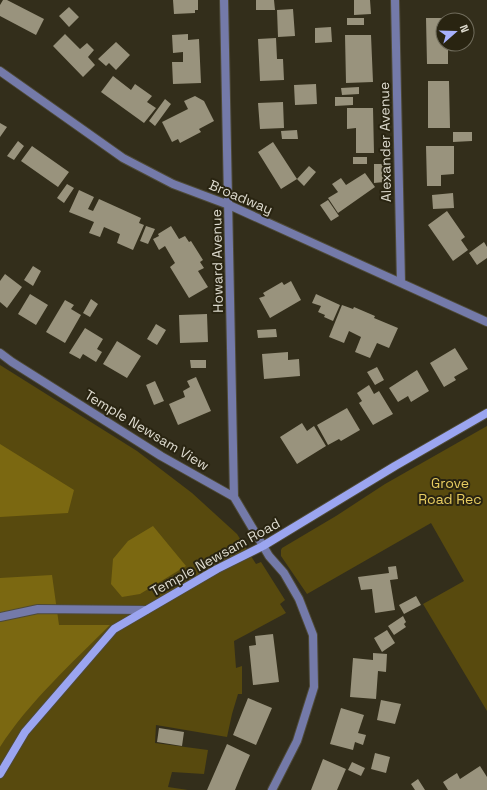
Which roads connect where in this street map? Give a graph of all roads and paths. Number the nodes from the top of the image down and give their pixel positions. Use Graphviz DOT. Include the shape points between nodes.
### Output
graph roads {
  1 [pos="224,0"];
  2 [pos="395,0"];
  3 [pos="0,71"];
  4 [pos="229,205"];
  5 [pos="401,283"];
  6 [pos="487,322"];
  7 [pos="0,353"];
  8 [pos="487,413"];
  9 [pos="234,497"];
  10 [pos="263,546"];
  11 [pos="146,610"];
  12 [pos="0,617"];
  13 [pos="0,774"];
  14 [pos="272,790"];
  1 -- 4 [label="street, Howard Avenue"];
  2 -- 5 [label="street, Alexander Avenue"];
  3 -- 4 [label="street, Broadway" via="123,158 173,184"];
  4 -- 5 [label="street, Broadway"];
  4 -- 9 [label="street, Howard Avenue"];
  5 -- 6 [label="street, Broadway"];
  7 -- 9 [label="street, Temple Newsam View" via="161,456"];
  8 -- 10 [label="street, Temple Newsam Road"];
  9 -- 10 [label="street"];
  10 -- 11 [label="street, Temple Newsam Road"];
  10 -- 14 [label="street" via="284,573 299,599 313,635 314,687 297,741"];
  11 -- 12 [label="street" via="38,609"];
  11 -- 13 [label="street, Temple Newsam Road" via="114,629 25,732"];
}
